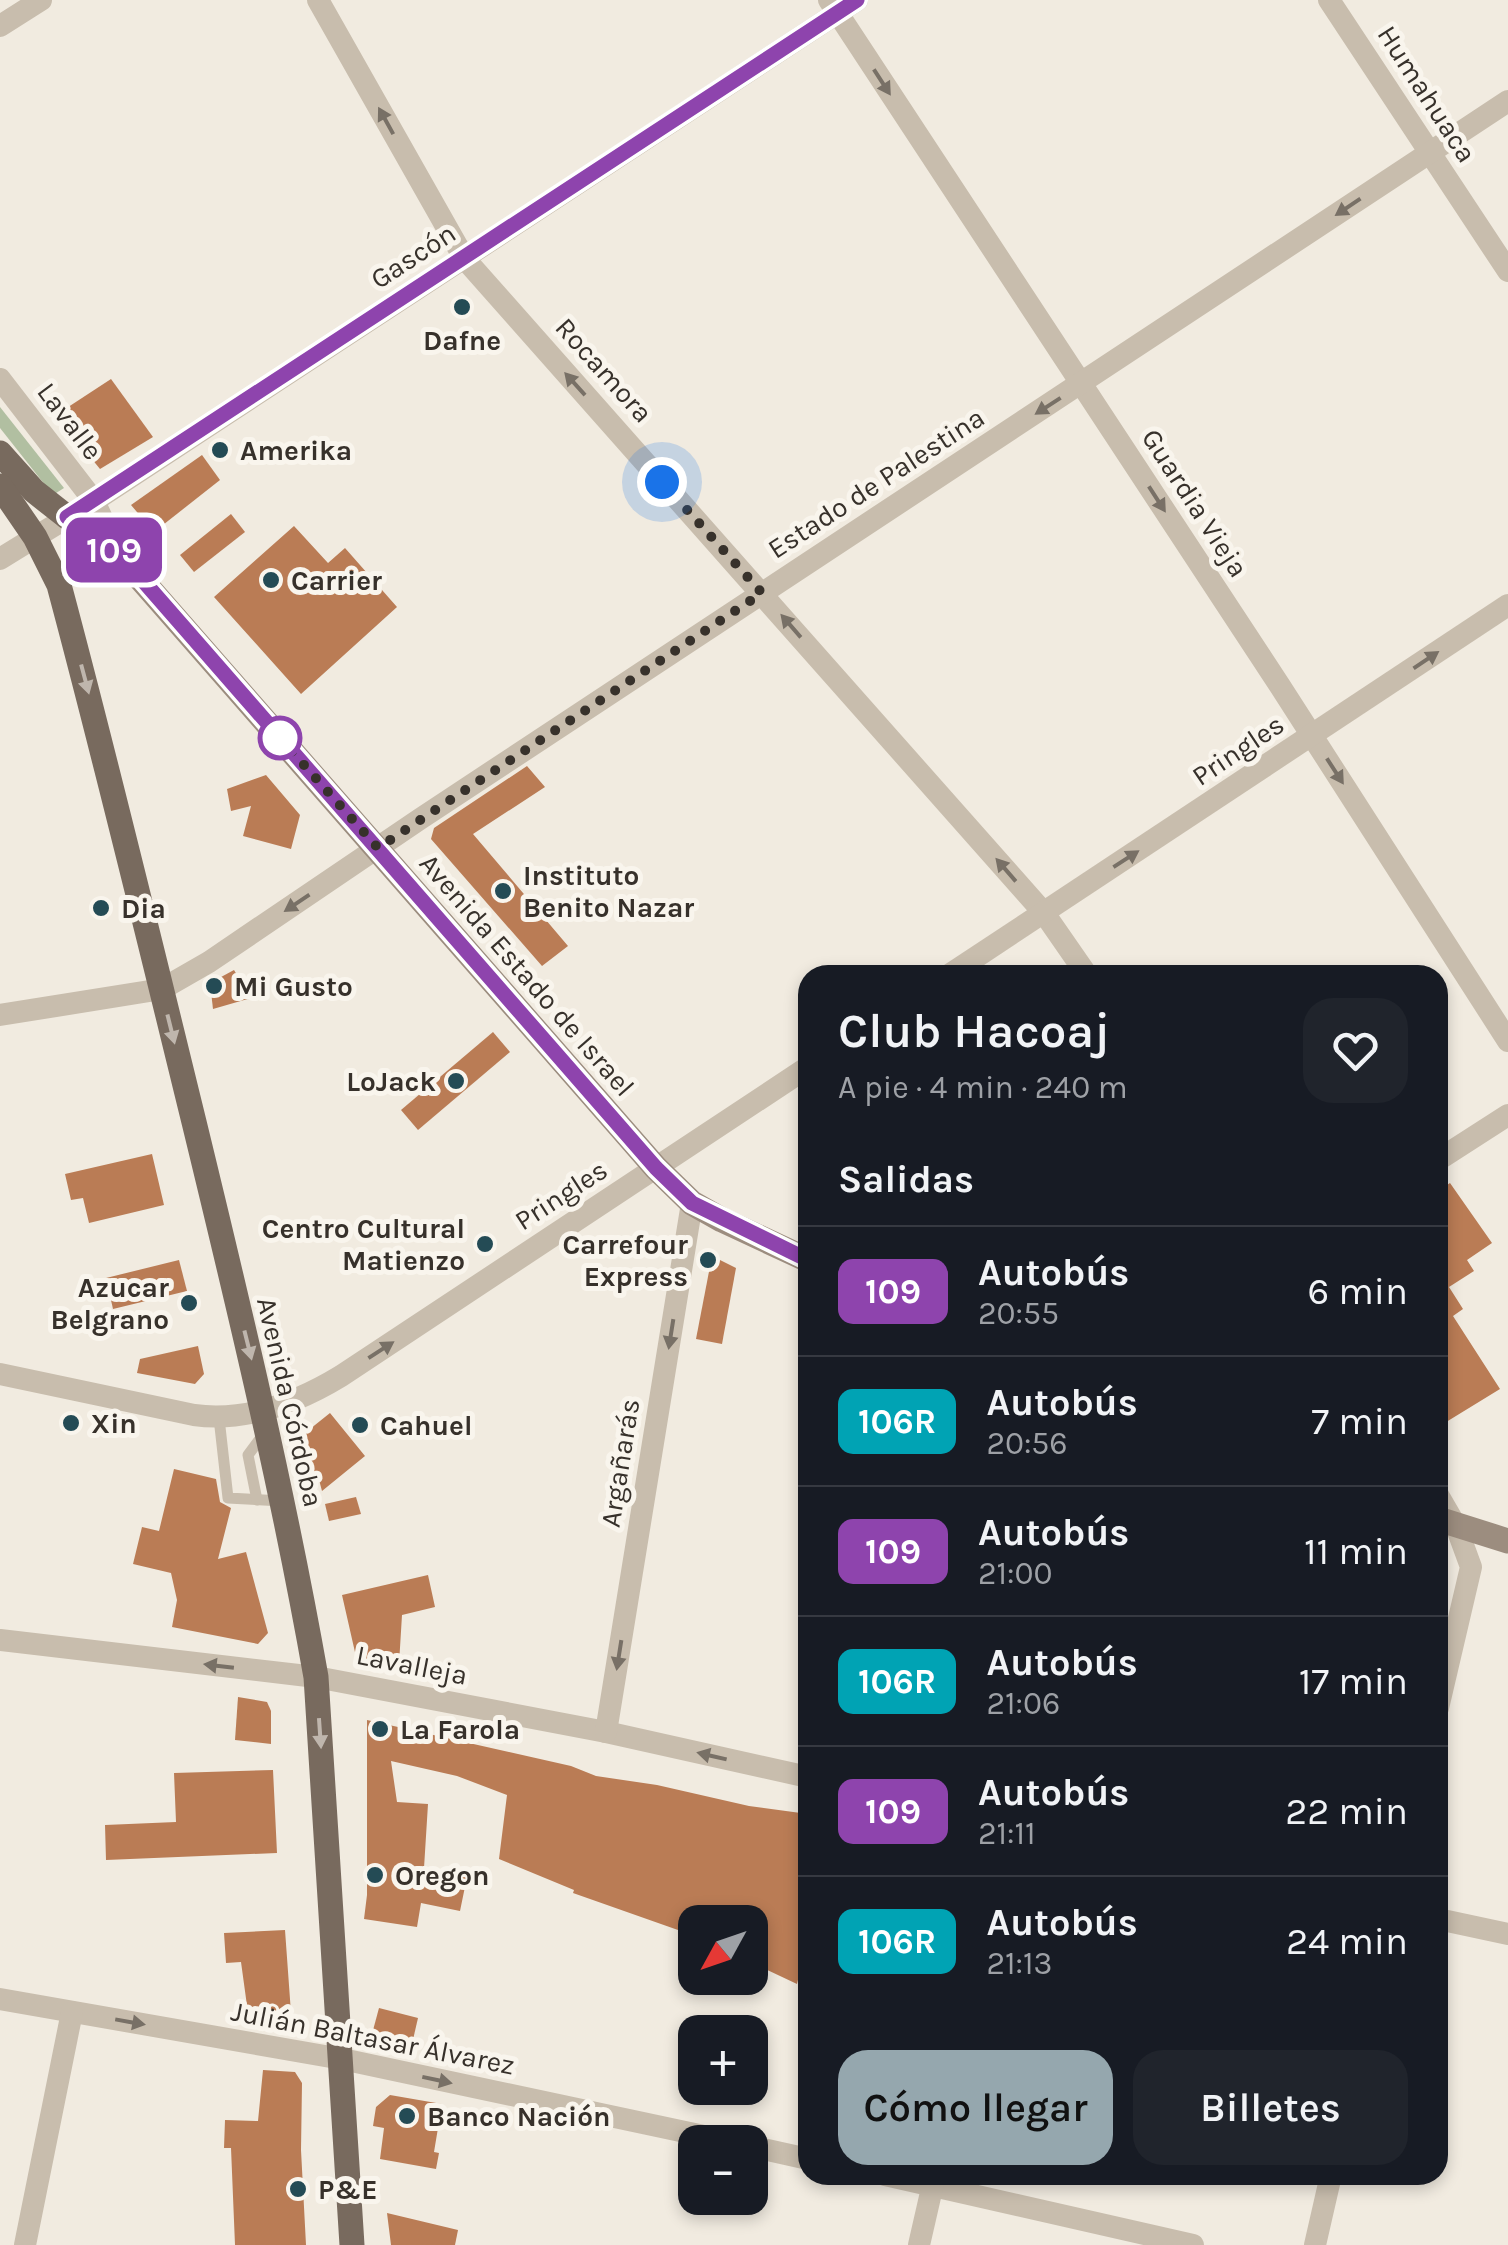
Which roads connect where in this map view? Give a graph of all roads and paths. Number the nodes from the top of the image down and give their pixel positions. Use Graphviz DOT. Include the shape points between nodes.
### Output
graph roads {
  1 [pos="41,0"];
  2 [pos="318,0"];
  3 [pos="1330,0"];
  4 [pos="841,4"];
  5 [pos="0,26"];
  6 [pos="1508,102"];
  7 [pos="1429,152"];
  8 [pos="464,258"];
  9 [pos="1508,272"];
  10 [pos="0,379"];
  11 [pos="1081,384"];
  12 [pos="0,453"];
  13 [pos="0,486"];
  14 [pos="94,502"];
  15 [pos="67,517"];
  16 [pos="35,536"];
  17 [pos="118,552"];
  18 [pos="0,559"];
  19 [pos="762,593"];
  20 [pos="1508,605"];
  21 [pos="1312,736"];
  22 [pos="378,848"];
  23 [pos="1044,913"];
  24 [pos="964,965"];
  25 [pos="1079,965"];
  26 [pos="162,989"];
  27 [pos="0,1015"];
  28 [pos="1508,1041"];
  29 [pos="798,1074"];
  30 [pos="1508,1115"];
  31 [pos="1448,1154"];
  32 [pos="656,1168"];
  33 [pos="692,1203"];
  34 [pos="798,1255"];
  35 [pos="0,1374"];
  36 [pos="219,1418"];
  37 [pos="266,1420"];
  38 [pos="270,1500"];
  39 [pos="1448,1523"];
  40 [pos="1448,1525"];
  41 [pos="1508,1541"];
  42 [pos="0,1640"];
  43 [pos="1448,1665"];
  44 [pos="316,1677"];
  45 [pos="606,1732"];
  46 [pos="798,1775"];
  47 [pos="1448,1922"];
  48 [pos="1508,1934"];
  49 [pos="0,1999"];
  50 [pos="72,2012"];
  51 [pos="342,2059"];
  52 [pos="678,2131"];
  53 [pos="768,2150"];
  54 [pos="798,2156"];
  55 [pos="933,2185"];
  56 [pos="954,2185"];
  57 [pos="1329,2185"];
  58 [pos="25,2245"];
  59 [pos="352,2245"];
  60 [pos="919,2245"];
  61 [pos="1193,2245"];
  62 [pos="1316,2245"];
  1 -- 5 [label="street"];
  8 -- 2 [label="street, Rocamora, one-way"];
  3 -- 7 [label="street, Humahuaca"];
  4 -- 8 [label="street, Gascón"];
  4 -- 11 [label="street, Guardia Vieja, one-way"];
  6 -- 7 [label="street, Estado de Palestina"];
  7 -- 9 [label="street, Humahuaca"];
  7 -- 11 [label="street, Estado de Palestina, one-way"];
  8 -- 14 [label="street, Gascón"];
  19 -- 8 [label="street, Rocamora, one-way"];
  10 -- 14 [label="street, Lavalle"];
  11 -- 19 [label="street, Estado de Palestina, one-way"];
  11 -- 21 [label="street, Guardia Vieja, one-way"];
  12 -- 15 [label="main road"];
  13 -- 16 [label="main road, Avenida Córdoba"];
  14 -- 15 [label="street, Gascón"];
  14 -- 17 [label="street, Lavalle"];
  15 -- 16 [label="street, Gascón"];
  15 -- 17 [label="main road, Avenida Estado de Israel"];
  16 -- 18 [label="street, Gascón"];
  16 -- 26 [label="main road, Avenida Córdoba, one-way" via="59,585"];
  17 -- 22 [label="main road, Avenida Estado de Israel"];
  19 -- 22 [label="street, Estado de Palestina"];
  23 -- 19 [label="street, Rocamora, one-way"];
  21 -- 20 [label="street, Pringles, one-way"];
  23 -- 21 [label="street, Pringles, one-way"];
  21 -- 28 [label="street, Guardia Vieja, one-way"];
  22 -- 26 [label="street, Estado de Palestina, one-way"];
  22 -- 32 [label="main road, Avenida Estado de Israel"];
  23 -- 24 [label="street, Pringles"];
  23 -- 25 [label="street, Rocamora"];
  26 -- 27 [label="street, Estado de Palestina"];
  26 -- 37 [label="main road, Avenida Córdoba, one-way"];
  29 -- 32 [label="street, Pringles"];
  30 -- 31 [label="street"];
  32 -- 33 [label="main road, Avenida Estado de Israel"];
  37 -- 32 [label="street, Pringles, one-way"];
  33 -- 34 [label="main road, Avenida Estado de Israel"];
  33 -- 45 [label="street, Argañarás, one-way"];
  35 -- 36 [label="street, Pringles"];
  36 -- 37 [label="street, Pringles"];
  36 -- 38 [label="lane" via="228,1498"];
  37 -- 38 [label="main road, Avenida Córdoba"];
  38 -- 44 [label="main road, Avenida Córdoba"];
  39 -- 41 [label="main road"];
  40 -- 43 [label="street" via="1471,1567"];
  44 -- 42 [label="street, Lavalleja, one-way"];
  44 -- 45 [label="street, Lavalleja"];
  44 -- 51 [label="main road, Avenida Córdoba, one-way"];
  46 -- 45 [label="street, Lavalleja, one-way"];
  47 -- 48 [label="street"];
  49 -- 50 [label="street, Julián Baltasar Álvarez"];
  50 -- 51 [label="street, Julián Baltasar Álvarez, one-way"];
  50 -- 58 [label="street"];
  51 -- 52 [label="street, Julián Baltasar Álvarez, one-way"];
  51 -- 59 [label="main road, Avenida Córdoba"];
  53 -- 54 [label="street"];
  55 -- 60 [label="street"];
  56 -- 61 [label="street"];
  57 -- 62 [label="street"];
}
